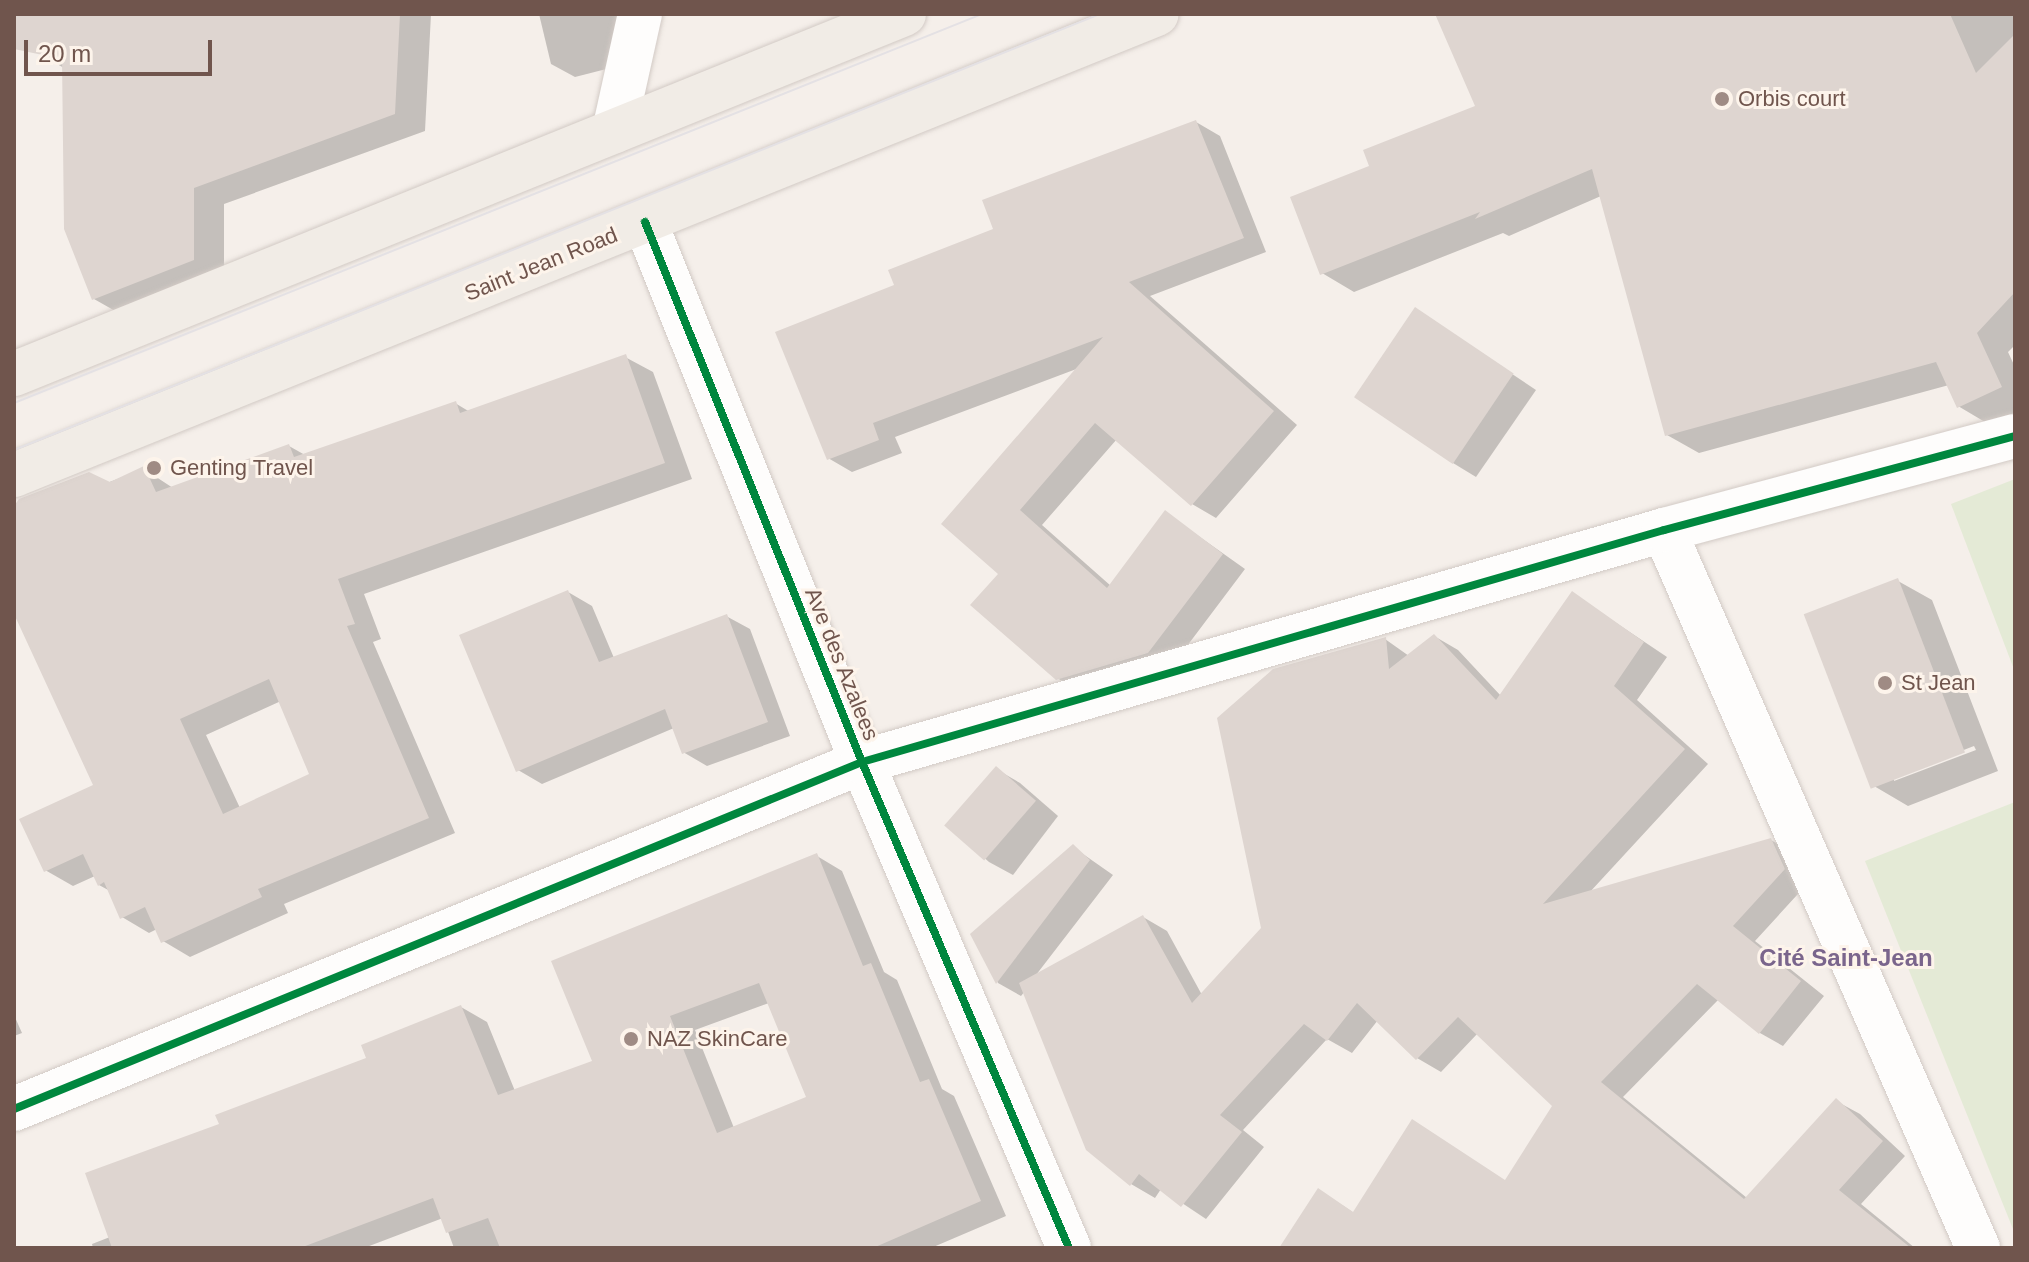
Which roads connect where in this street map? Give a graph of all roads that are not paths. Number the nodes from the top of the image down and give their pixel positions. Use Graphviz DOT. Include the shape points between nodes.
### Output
graph roads {
  1 [pos="640,14"];
  2 [pos="904,14"];
  3 [pos="1157,14"];
  4 [pos="614,131"];
  5 [pos="645,222"];
  6 [pos="14,374"];
  7 [pos="2015,436"];
  8 [pos="14,475"];
  9 [pos="1664,530"];
  10 [pos="862,762"];
  11 [pos="14,1109"];
  12 [pos="1069,1248"];
  13 [pos="1978,1248"];
  1 -- 4 [label="street"];
  2 -- 4 [label="main road"];
  3 -- 5 [label="main road, Saint Jean Road"];
  4 -- 6 [label="main road"];
  5 -- 8 [label="main road, Saint Jean Road"];
  5 -- 10 [label="street, Ave des Azalees"];
  7 -- 9 [label="street"];
  9 -- 10 [label="street"];
  9 -- 13 [label="street"];
  10 -- 11 [label="street"];
  10 -- 12 [label="street, Ave des Azalees"];
}
